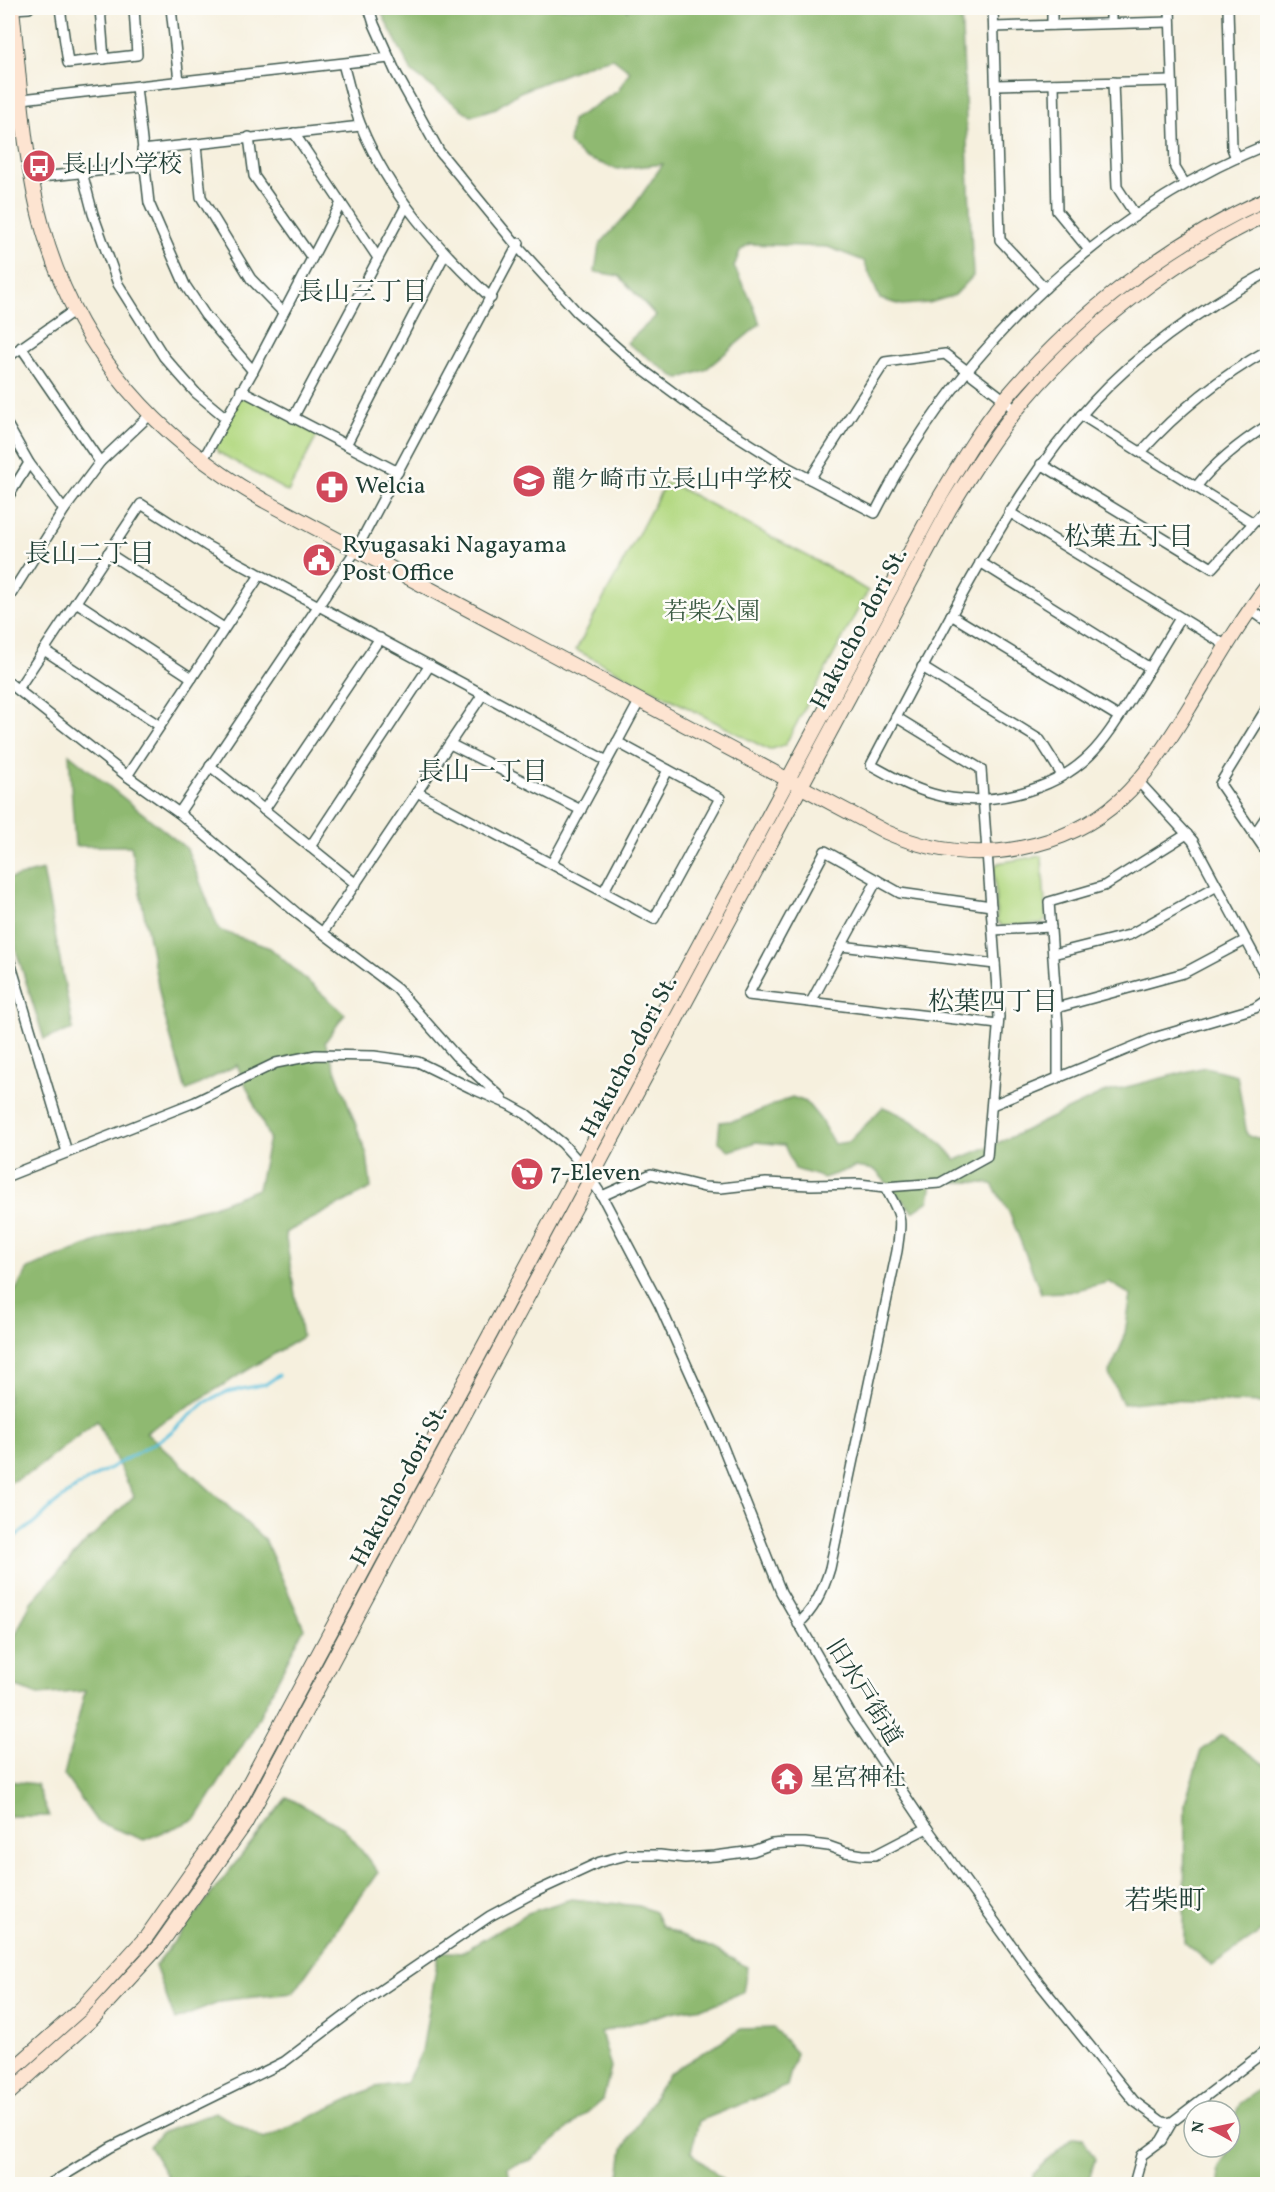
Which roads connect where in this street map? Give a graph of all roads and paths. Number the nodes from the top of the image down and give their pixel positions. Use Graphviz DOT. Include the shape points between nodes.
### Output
graph roads {
  1 [pos="12,8"];
  2 [pos="29,8"];
  3 [pos="60,8"];
  4 [pos="100,8"];
  5 [pos="134,8"];
  6 [pos="171,8"];
  7 [pos="369,8"];
  8 [pos="993,8"];
  9 [pos="1052,8"];
  10 [pos="1111,8"];
  11 [pos="1170,8"];
  12 [pos="1228,8"];
  13 [pos="1170,22"];
  14 [pos="1112,23"];
  15 [pos="1052,25"];
  16 [pos="994,27"];
  17 [pos="389,58"];
  18 [pos="104,59"];
  19 [pos="344,64"];
  20 [pos="179,81"];
  21 [pos="1172,81"];
  22 [pos="1113,82"];
  23 [pos="1054,84"];
  24 [pos="996,85"];
  25 [pos="136,87"];
  26 [pos="22,99"];
  27 [pos="8,100"];
  28 [pos="361,126"];
  29 [pos="294,133"];
  30 [pos="249,137"];
  31 [pos="1268,144"];
  32 [pos="196,145"];
  33 [pos="142,150"];
  34 [pos="1236,158"];
  35 [pos="144,166"];
  36 [pos="82,172"];
  37 [pos="32,178"];
  38 [pos="1185,184"];
  39 [pos="1268,198"];
  40 [pos="341,203"];
  41 [pos="406,206"];
  42 [pos="1268,214"];
  43 [pos="1136,216"];
  44 [pos="518,244"];
  45 [pos="1089,250"];
  46 [pos="445,254"];
  47 [pos="312,258"];
  48 [pos="378,258"];
  49 [pos="1268,272"];
  50 [pos="1045,288"];
  51 [pos="491,298"];
  52 [pos="75,310"];
  53 [pos="284,312"];
  54 [pos="21,347"];
  55 [pos="1268,350"];
  56 [pos="8,357"];
  57 [pos="253,371"];
  58 [pos="968,371"];
  59 [pos="241,390"];
  60 [pos="1005,400"];
  61 [pos="1016,411"];
  62 [pos="150,415"];
  63 [pos="1081,415"];
  64 [pos="226,418"];
  65 [pos="294,418"];
  66 [pos="1268,425"];
  67 [pos="8,426"];
  68 [pos="346,445"];
  69 [pos="1141,452"];
  70 [pos="202,461"];
  71 [pos="100,462"];
  72 [pos="29,464"];
  73 [pos="1041,464"];
  74 [pos="398,472"];
  75 [pos="810,478"];
  76 [pos="1196,487"];
  77 [pos="8,496"];
  78 [pos="1268,507"];
  79 [pos="64,510"];
  80 [pos="1009,512"];
  81 [pos="1252,522"];
  82 [pos="357,550"];
  83 [pos="108,553"];
  84 [pos="980,562"];
  85 [pos="260,575"];
  86 [pos="1268,585"];
  87 [pos="8,599"];
  88 [pos="76,602"];
  89 [pos="320,605"];
  90 [pos="1251,610"];
  91 [pos="951,615"];
  92 [pos="1180,618"];
  93 [pos="1268,622"];
  94 [pos="224,628"];
  95 [pos="380,638"];
  96 [pos="1227,646"];
  97 [pos="44,650"];
  98 [pos="430,665"];
  99 [pos="922,667"];
  100 [pos="1150,668"];
  101 [pos="192,678"];
  102 [pos="8,682"];
  103 [pos="18,689"];
  104 [pos="483,694"];
  105 [pos="640,700"];
  106 [pos="1268,706"];
  107 [pos="896,717"];
  108 [pos="1119,717"];
  109 [pos="160,726"];
  110 [pos="617,742"];
  111 [pos="450,744"];
  112 [pos="607,761"];
  113 [pos="210,766"];
  114 [pos="669,770"];
  115 [pos="1062,775"];
  116 [pos="127,776"];
  117 [pos="786,779"];
  118 [pos="1139,782"];
  119 [pos="801,787"];
  120 [pos="417,792"];
  121 [pos="984,800"];
  122 [pos="264,810"];
  123 [pos="581,810"];
  124 [pos="179,813"];
  125 [pos="1268,814"];
  126 [pos="1187,834"];
  127 [pos="1254,835"];
  128 [pos="310,847"];
  129 [pos="988,852"];
  130 [pos="1268,854"];
  131 [pos="552,863"];
  132 [pos="877,880"];
  133 [pos="356,884"];
  134 [pos="1217,886"];
  135 [pos="604,891"];
  136 [pos="991,906"];
  137 [pos="1051,927"];
  138 [pos="993,930"];
  139 [pos="323,932"];
  140 [pos="1246,940"];
  141 [pos="841,946"];
  142 [pos="1053,954"];
  143 [pos="8,955"];
  144 [pos="995,964"];
  145 [pos="1268,981"];
  146 [pos="1268,999"];
  147 [pos="811,1002"];
  148 [pos="1056,1008"];
  149 [pos="998,1024"];
  150 [pos="1058,1076"];
  151 [pos="508,1104"];
  152 [pos="992,1105"];
  153 [pos="68,1152"];
  154 [pos="581,1164"];
  155 [pos="8,1176"];
  156 [pos="590,1179"];
  157 [pos="885,1187"];
  158 [pos="602,1196"];
  159 [pos="798,1624"];
  160 [pos="927,1828"];
  161 [pos="1268,2049"];
  162 [pos="8,2074"];
  163 [pos="8,2094"];
  164 [pos="1172,2122"];
  165 [pos="50,2184"];
  166 [pos="1134,2184"];
  1 -- 2 [label="street"];
  1 -- 26 [label="main road"];
  3 -- 18 [label="street" via="68,63"];
  4 -- 18 [label="street"];
  5 -- 18 [label="street" via="137,55"];
  6 -- 20 [label="street"];
  7 -- 17 [label="street"];
  8 -- 16 [label="street"];
  9 -- 15 [label="street"];
  10 -- 14 [label="street"];
  11 -- 13 [label="street"];
  12 -- 34 [label="street" via="1232,148"];
  13 -- 14 [label="street"];
  13 -- 21 [label="street"];
  14 -- 15 [label="street"];
  15 -- 16 [label="street"];
  16 -- 24 [label="street"];
  17 -- 19 [label="street"];
  17 -- 44 [label="street" via="440,151"];
  19 -- 20 [label="street"];
  19 -- 28 [label="street"];
  20 -- 25 [label="street"];
  21 -- 22 [label="street"];
  21 -- 38 [label="street" via="1175,168"];
  22 -- 23 [label="street"];
  22 -- 43 [label="street" via="1117,187"];
  23 -- 24 [label="street"];
  23 -- 45 [label="street" via="1058,211"];
  24 -- 50 [label="street" via="1000,240"];
  25 -- 26 [label="street"];
  25 -- 33 [label="street"];
  26 -- 27 [label="main road"];
  26 -- 37 [label="main road"];
  28 -- 29 [label="street"];
  28 -- 41 [label="street"];
  29 -- 30 [label="street"];
  29 -- 40 [label="street"];
  30 -- 32 [label="street"];
  30 -- 47 [label="street" via="254,176"];
  31 -- 34 [label="street"];
  32 -- 33 [label="street"];
  32 -- 53 [label="street" via="201,197 251,279"];
  33 -- 35 [label="street"];
  34 -- 38 [label="street"];
  35 -- 36 [label="street"];
  35 -- 57 [label="street" via="149,203 185,285"];
  36 -- 37 [label="street"];
  36 -- 64 [label="street" via="118,284 164,357 196,393"];
  37 -- 52 [label="main road" via="52,259"];
  38 -- 43 [label="street"];
  39 -- 60 [label="main road, Hakucho-dori St." via="1166,253 1064,337"];
  40 -- 47 [label="street"];
  40 -- 48 [label="street"];
  41 -- 46 [label="street"];
  41 -- 48 [label="street"];
  42 -- 61 [label="main road, Hakucho-dori St." via="1219,239 1134,296 1075,348"];
  43 -- 45 [label="street"];
  44 -- 51 [label="street"];
  44 -- 75 [label="street" via="577,312 639,367 701,413 784,466"];
  45 -- 50 [label="street"];
  46 -- 51 [label="street"];
  46 -- 68 [label="street"];
  47 -- 53 [label="street"];
  48 -- 65 [label="street"];
  49 -- 63 [label="street" via="1176,330"];
  50 -- 58 [label="street"];
  51 -- 74 [label="street"];
  52 -- 54 [label="street"];
  52 -- 62 [label="main road" via="122,384"];
  53 -- 57 [label="street"];
  54 -- 56 [label="street"];
  54 -- 71 [label="street"];
  55 -- 69 [label="street" via="1196,397"];
  57 -- 59 [label="street"];
  58 -- 60 [label="street"];
  58 -- 75 [label="street" via="945,354 885,362"];
  58 -- 75 [label="street" via="912,446 874,513"];
  59 -- 64 [label="street"];
  59 -- 65 [label="street"];
  60 -- 61 [label="street"];
  60 -- 117 [label="main road, Hakucho-dori St." via="937,502"];
  61 -- 119 [label="main road, Hakucho-dori St." via="950,508"];
  62 -- 70 [label="main road"];
  62 -- 71 [label="street"];
  63 -- 69 [label="street"];
  63 -- 73 [label="street"];
  64 -- 70 [label="street"];
  65 -- 68 [label="street"];
  66 -- 76 [label="street" via="1232,450"];
  67 -- 72 [label="street"];
  68 -- 74 [label="street"];
  69 -- 76 [label="street"];
  70 -- 82 [label="main road" via="265,501"];
  71 -- 79 [label="street"];
  72 -- 77 [label="street"];
  72 -- 79 [label="street"];
  73 -- 80 [label="street"];
  73 -- 81 [label="street" via="1212,568"];
  74 -- 82 [label="street"];
  76 -- 81 [label="street"];
  78 -- 81 [label="street"];
  79 -- 87 [label="street"];
  80 -- 84 [label="street"];
  80 -- 92 [label="street"];
  82 -- 89 [label="street"];
  82 -- 105 [label="main road"];
  83 -- 85 [label="street" via="141,504"];
  83 -- 88 [label="street"];
  83 -- 94 [label="street"];
  84 -- 91 [label="street"];
  84 -- 100 [label="street"];
  85 -- 89 [label="street"];
  85 -- 94 [label="street"];
  86 -- 90 [label="main road"];
  88 -- 97 [label="street"];
  88 -- 101 [label="street"];
  89 -- 95 [label="street"];
  89 -- 113 [label="street"];
  90 -- 93 [label="street"];
  90 -- 96 [label="main road"];
  91 -- 99 [label="street"];
  91 -- 108 [label="street"];
  92 -- 96 [label="street"];
  92 -- 100 [label="street"];
  94 -- 101 [label="street"];
  95 -- 98 [label="street"];
  95 -- 122 [label="street"];
  96 -- 118 [label="main road"];
  97 -- 103 [label="street"];
  97 -- 109 [label="street"];
  98 -- 104 [label="street"];
  98 -- 128 [label="street"];
  99 -- 107 [label="street"];
  99 -- 115 [label="street" via="1040,740"];
  100 -- 108 [label="street"];
  101 -- 109 [label="street"];
  102 -- 103 [label="street"];
  103 -- 116 [label="street"];
  104 -- 111 [label="street"];
  104 -- 112 [label="street"];
  105 -- 110 [label="street"];
  105 -- 117 [label="main road"];
  106 -- 127 [label="street" via="1220,784"];
  107 -- 121 [label="street" via="981,769"];
  107 -- 121 [label="street" via="871,765 932,794"];
  108 -- 115 [label="street" via="1090,755"];
  109 -- 116 [label="street"];
  110 -- 112 [label="street"];
  110 -- 114 [label="street"];
  111 -- 120 [label="street"];
  111 -- 123 [label="street"];
  112 -- 123 [label="street"];
  113 -- 122 [label="street"];
  113 -- 124 [label="street"];
  114 -- 135 [label="street"];
  114 -- 135 [label="street" via="720,798 654,919"];
  115 -- 121 [label="street" via="1034,788"];
  116 -- 124 [label="street"];
  117 -- 119 [label="main road"];
  117 -- 154 [label="main road, Hakucho-dori St."];
  118 -- 126 [label="street"];
  118 -- 129 [label="main road" via="1112,808 1068,833 1027,847"];
  119 -- 129 [label="main road" via="902,839 940,849"];
  119 -- 156 [label="main road, Hakucho-dori St."];
  120 -- 131 [label="street"];
  120 -- 133 [label="street"];
  121 -- 129 [label="street"];
  122 -- 128 [label="street"];
  123 -- 131 [label="street"];
  124 -- 139 [label="street"];
  125 -- 127 [label="street"];
  126 -- 134 [label="street"];
  126 -- 137 [label="street" via="1104,886 1049,902"];
  127 -- 130 [label="street"];
  128 -- 133 [label="street"];
  129 -- 136 [label="street"];
  131 -- 135 [label="street"];
  132 -- 136 [label="street" via="900,893"];
  132 -- 141 [label="street"];
  132 -- 147 [label="street" via="825,851 748,994"];
  133 -- 139 [label="street"];
  134 -- 140 [label="street"];
  134 -- 142 [label="street" via="1129,935"];
  136 -- 138 [label="street"];
  137 -- 138 [label="street"];
  137 -- 142 [label="street"];
  138 -- 144 [label="street"];
  139 -- 151 [label="street" via="397,989 456,1056"];
  140 -- 145 [label="street"];
  140 -- 148 [label="street" via="1184,973"];
  141 -- 144 [label="street"];
  141 -- 147 [label="street"];
  142 -- 148 [label="street"];
  143 -- 153 [label="street"];
  144 -- 149 [label="street"];
  146 -- 150 [label="street" via="1255,1008 1157,1037"];
  147 -- 149 [label="street"];
  148 -- 150 [label="street"];
  149 -- 152 [label="street"];
  150 -- 152 [label="street"];
  151 -- 153 [label="street" via="418,1062 316,1055 276,1063 195,1102"];
  151 -- 154 [label="street, 旧水戸街道" via="562,1143"];
  152 -- 157 [label="street" via="987,1157 940,1183"];
  153 -- 155 [label="street"];
  154 -- 156 [label="street, 旧水戸街道"];
  154 -- 162 [label="main road, Hakucho-dori St." via="232,1815 147,1936 82,2008"];
  156 -- 158 [label="street, 旧水戸街道"];
  156 -- 163 [label="main road, Hakucho-dori St." via="245,1824 159,1946 92,2019"];
  157 -- 158 [label="street" via="766,1183 721,1188 651,1174"];
  157 -- 159 [label="street" via="900,1213 897,1251 830,1568 814,1604"];
  158 -- 159 [label="street, 旧水戸街道" via="660,1306"];
  159 -- 160 [label="street, 旧水戸街道" via="853,1718"];
  160 -- 164 [label="street, 旧水戸街道" via="1109,2072 1134,2101 1161,2121"];
  160 -- 165 [label="street" via="875,1855 785,1843 715,1856 627,1855 600,1862 490,1917 365,2001 284,2062 111,2147"];
  161 -- 164 [label="street"];
  164 -- 166 [label="street" via="1161,2141 1142,2155"];
}
